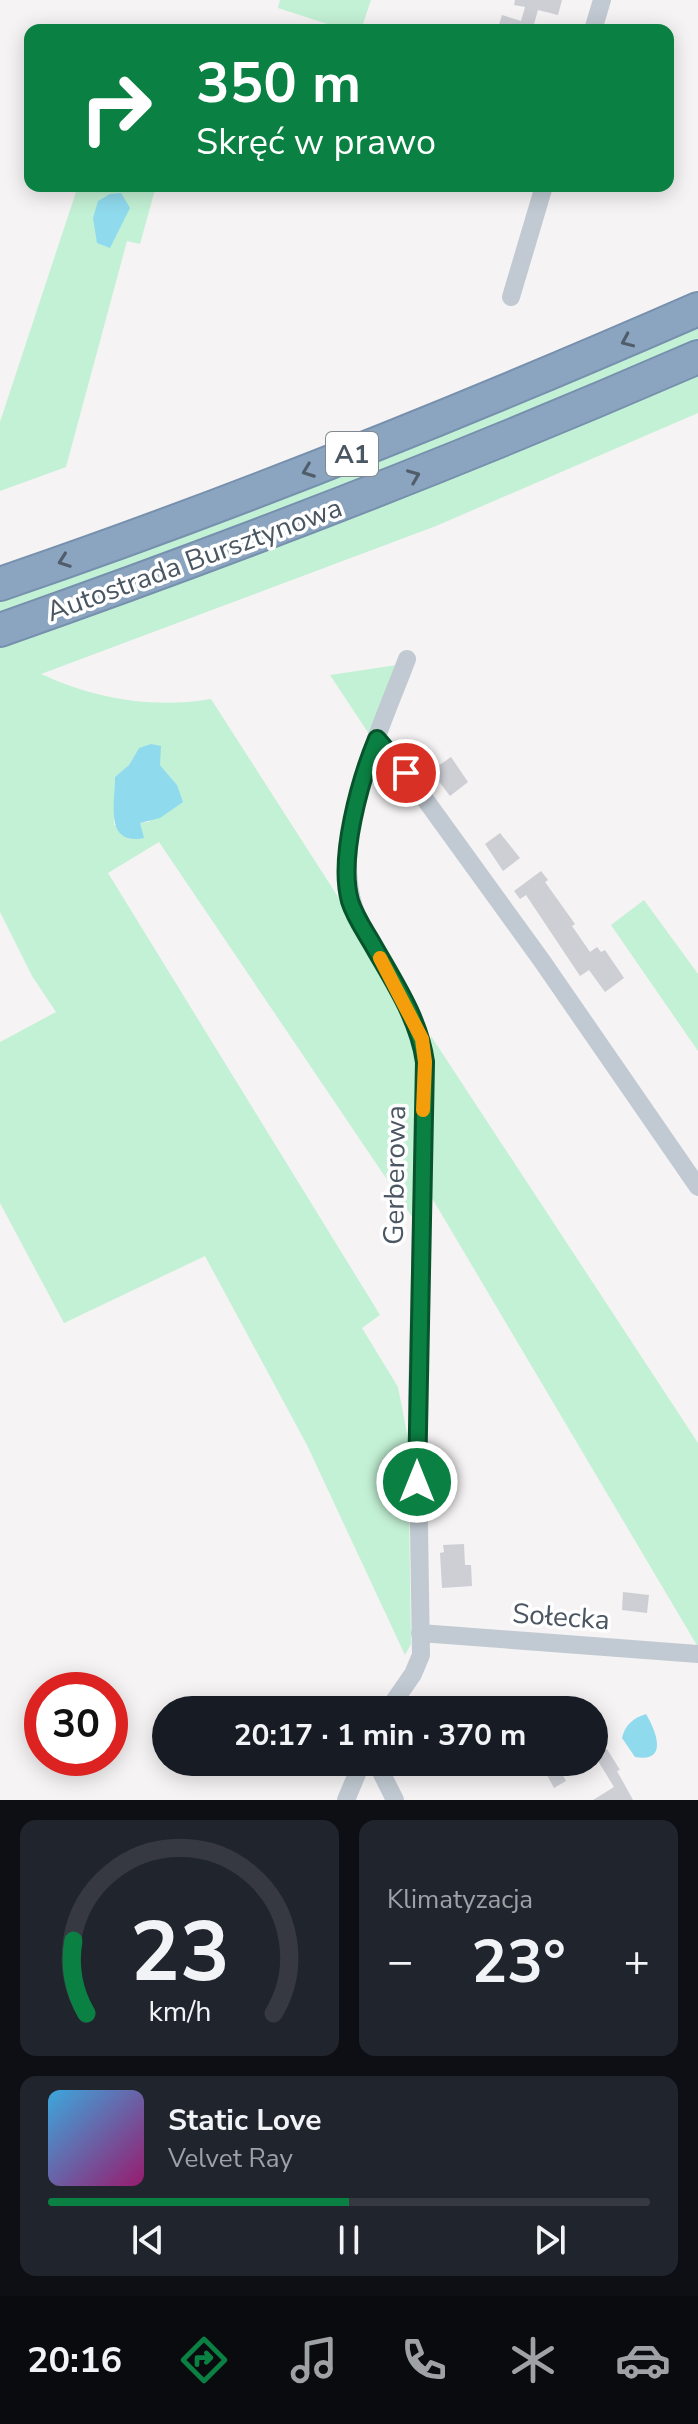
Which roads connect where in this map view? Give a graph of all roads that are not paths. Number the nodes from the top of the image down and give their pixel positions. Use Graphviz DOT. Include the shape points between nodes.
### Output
graph roads {
  1 [pos="602,0"];
  2 [pos="595,24"];
  3 [pos="542,192"];
  4 [pos="511,297"];
  5 [pos="698,309"];
  6 [pos="698,357"];
  7 [pos="0,584"];
  8 [pos="0,630"];
  9 [pos="407,659"];
  10 [pos="377,739"];
  11 [pos="698,1187"];
  12 [pos="420,1633"];
  13 [pos="698,1654"];
  14 [pos="398,1696"];
  15 [pos="356,1776"];
  16 [pos="383,1776"];
  17 [pos="346,1800"];
  18 [pos="395,1800"];
  1 -- 2 [label="street"];
  3 -- 4 [label="street"];
  5 -- 7 [label="highway, Autostrada Bursztynowa / A1, one-way" via="335,461"];
  8 -- 6 [label="highway, Autostrada Bursztynowa / A1, one-way" via="373,493"];
  9 -- 10 [label="street, Gerberowa"];
  10 -- 11 [label="street" via="533,948"];
  10 -- 12 [label="street, Gerberowa" via="356,803 348,885 360,922 422,1039 425,1062 417,1398"];
  12 -- 13 [label="street, Sołecka"];
  12 -- 14 [label="street, Gerberowa" via="421,1655"];
  15 -- 17 [label="street"];
  16 -- 18 [label="street"];
}
